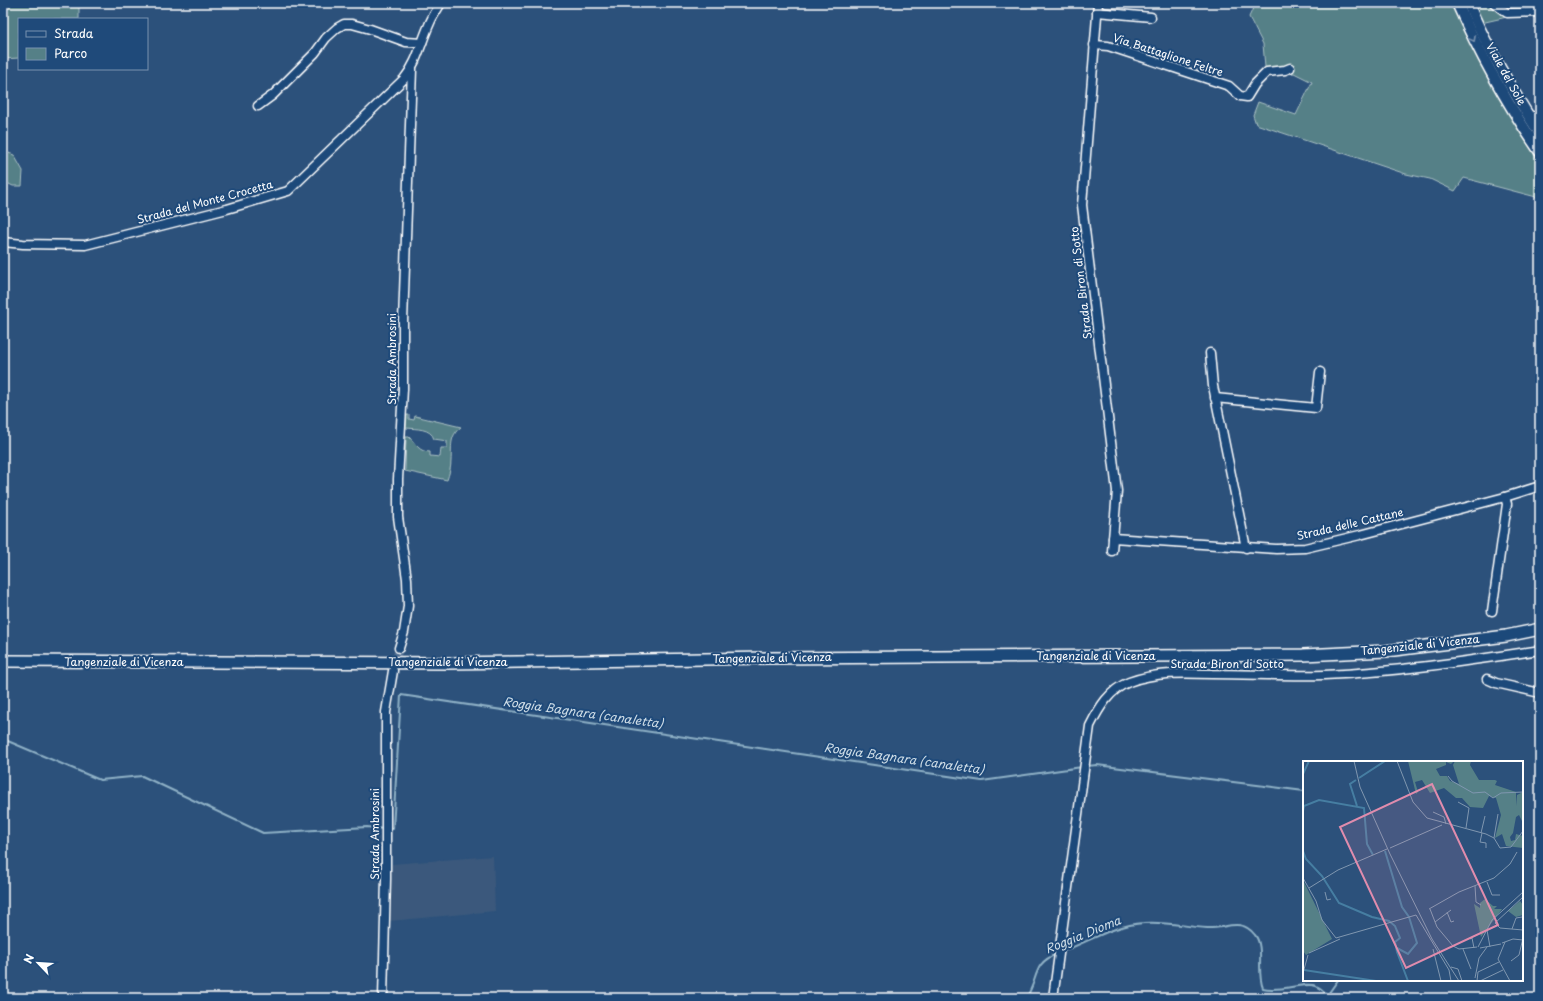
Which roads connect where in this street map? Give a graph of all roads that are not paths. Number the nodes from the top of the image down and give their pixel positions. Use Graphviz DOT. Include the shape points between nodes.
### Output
graph roads {
  1 [pos="441,3"];
  2 [pos="1098,3"];
  3 [pos="1457,3"];
  4 [pos="1468,3"];
  5 [pos="1494,3"];
  6 [pos="1097,12"];
  7 [pos="1540,12"];
  8 [pos="1150,17"];
  9 [pos="422,43"];
  10 [pos="1094,45"];
  11 [pos="412,68"];
  12 [pos="1290,68"];
  13 [pos="258,106"];
  14 [pos="1528,115"];
  15 [pos="1540,118"];
  16 [pos="1540,134"];
  17 [pos="1540,152"];
  18 [pos="3,242"];
  19 [pos="1210,353"];
  20 [pos="1320,372"];
  21 [pos="1216,398"];
  22 [pos="1540,486"];
  23 [pos="1505,497"];
  24 [pos="1113,538"];
  25 [pos="1246,548"];
  26 [pos="1112,551"];
  27 [pos="1492,611"];
  28 [pos="1540,629"];
  29 [pos="399,648"];
  30 [pos="1540,650"];
  31 [pos="3,661"];
  32 [pos="393,671"];
  33 [pos="1487,679"];
  34 [pos="1540,693"];
  35 [pos="383,998"];
  36 [pos="1053,998"];
  1 -- 9 [label="street"];
  2 -- 6 [label="street, Strada Biron di Sotto"];
  3 -- 17 [label="main road, Viale del Sole, one-way" via="1471,35 1515,115"];
  4 -- 14 [label="main road, Viale del Sole" via="1479,30"];
  5 -- 7 [label="street" via="1507,13"];
  6 -- 8 [label="street"];
  6 -- 10 [label="street, Strada Biron di Sotto"];
  9 -- 11 [label="street"];
  9 -- 13 [label="street" via="406,42 370,29 344,24 326,38 315,54 273,95"];
  10 -- 12 [label="street, Via Battaglione Feltre" via="1108,46 1229,86 1240,96 1247,97 1254,84 1267,72"];
  10 -- 24 [label="street, Strada Biron di Sotto" via="1082,205 1117,491"];
  11 -- 18 [label="street, Strada del Monte Crocetta" via="404,79 288,191 85,245"];
  11 -- 29 [label="street, Strada Ambrosini" via="398,479 398,517 407,579 408,606"];
  14 -- 15 [label="street"];
  14 -- 16 [label="main road, Viale del Sole"];
  19 -- 21 [label="street"];
  20 -- 21 [label="street" via="1316,408"];
  21 -- 25 [label="street"];
  22 -- 23 [label="street, Strada delle Cattane"];
  23 -- 25 [label="street, Strada delle Cattane" via="1305,548"];
  23 -- 27 [label="street" via="1507,504"];
  24 -- 25 [label="street, Strada delle Cattane"];
  24 -- 26 [label="street, Strada Biron di Sotto"];
  28 -- 31 [label="highway, Tangenziale di Vicenza" via="1506,636 1386,651 1303,655 450,663"];
  30 -- 36 [label="street, Strada Biron di Sotto" via="1391,671 1323,675 1186,673 1149,676 1128,682 1108,696 1090,726"];
  32 -- 35 [label="street, Strada Ambrosini" via="386,712"];
  33 -- 34 [label="street"];
}
